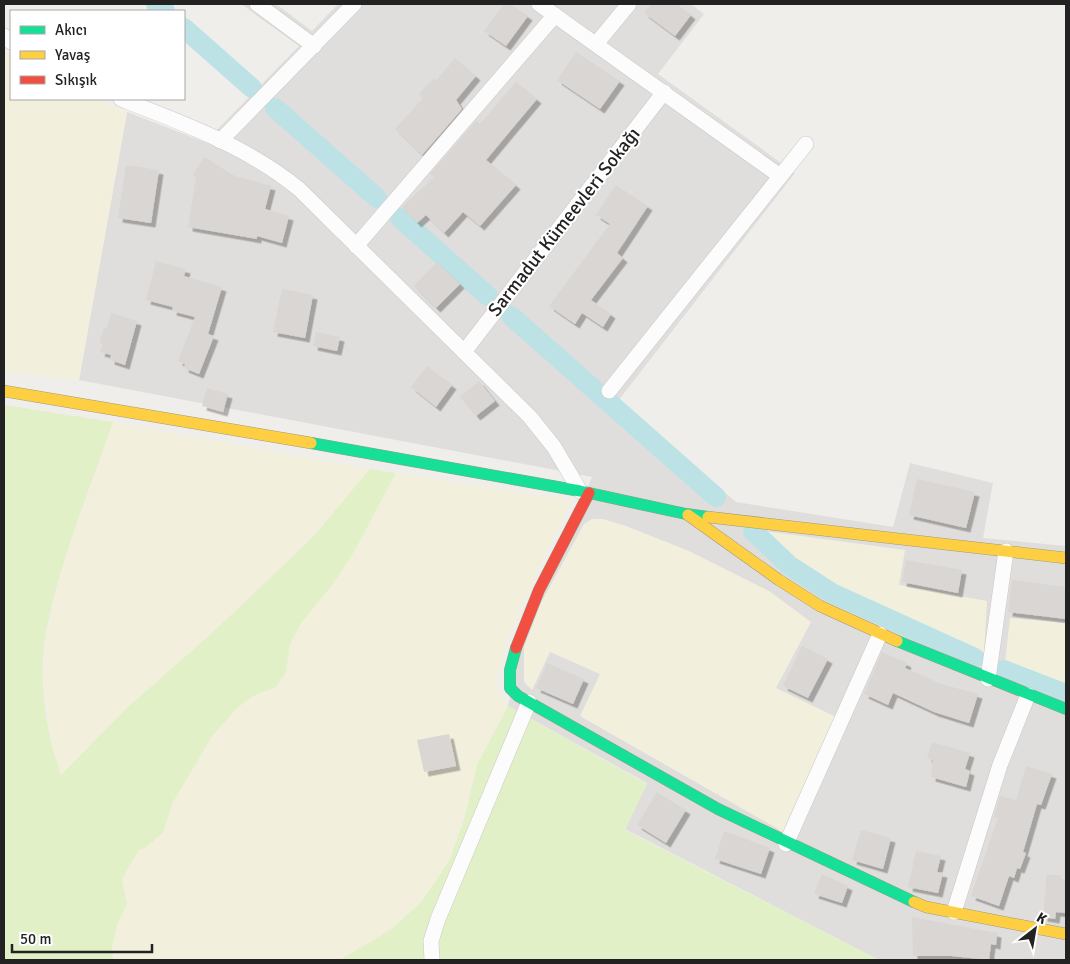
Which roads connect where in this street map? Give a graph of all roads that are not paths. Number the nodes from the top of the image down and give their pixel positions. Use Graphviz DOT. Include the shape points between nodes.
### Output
graph roads {
  1 [pos="257,4"];
  2 [pos="354,4"];
  3 [pos="539,4"];
  4 [pos="629,4"];
  5 [pos="555,15"];
  6 [pos="596,44"];
  7 [pos="314,46"];
  8 [pos="664,92"];
  9 [pos="123,100"];
  10 [pos="220,141"];
  11 [pos="806,144"];
  12 [pos="780,176"];
  13 [pos="356,246"];
  14 [pos="464,352"];
  15 [pos="4,391"];
  16 [pos="609,391"];
  17 [pos="585,492"];
  18 [pos="686,514"];
  19 [pos="1006,552"];
  20 [pos="1066,558"];
  21 [pos="880,634"];
  22 [pos="988,679"];
  23 [pos="1028,695"];
  24 [pos="529,702"];
  25 [pos="1066,709"];
  26 [pos="786,844"];
  27 [pos="954,912"];
  28 [pos="1066,934"];
  29 [pos="432,960"];
  1 -- 7 [label="street"];
  2 -- 7 [label="street"];
  3 -- 5 [label="street"];
  4 -- 6 [label="street"];
  5 -- 6 [label="street"];
  5 -- 13 [label="street"];
  6 -- 8 [label="street"];
  7 -- 10 [label="street"];
  8 -- 12 [label="street"];
  8 -- 14 [label="street, Sarmadut Kümeevleri Sokağı"];
  9 -- 10 [label="street"];
  10 -- 13 [label="street" via="282,175"];
  11 -- 12 [label="street"];
  12 -- 16 [label="street"];
  13 -- 14 [label="street"];
  14 -- 17 [label="street" via="530,417"];
  15 -- 17 [label="street" via="72,400"];
  17 -- 18 [label="street"];
  17 -- 24 [label="street" via="510,664 510,688"];
  18 -- 19 [label="street"];
  18 -- 21 [label="street" via="800,594"];
  19 -- 20 [label="street"];
  19 -- 22 [label="street"];
  21 -- 22 [label="street"];
  21 -- 26 [label="street"];
  22 -- 23 [label="street"];
  23 -- 25 [label="street"];
  23 -- 27 [label="street" via="1000,765"];
  24 -- 26 [label="street"];
  24 -- 29 [label="street" via="438,919 431,941"];
  26 -- 27 [label="street" via="905,900"];
  27 -- 28 [label="street"];
}
